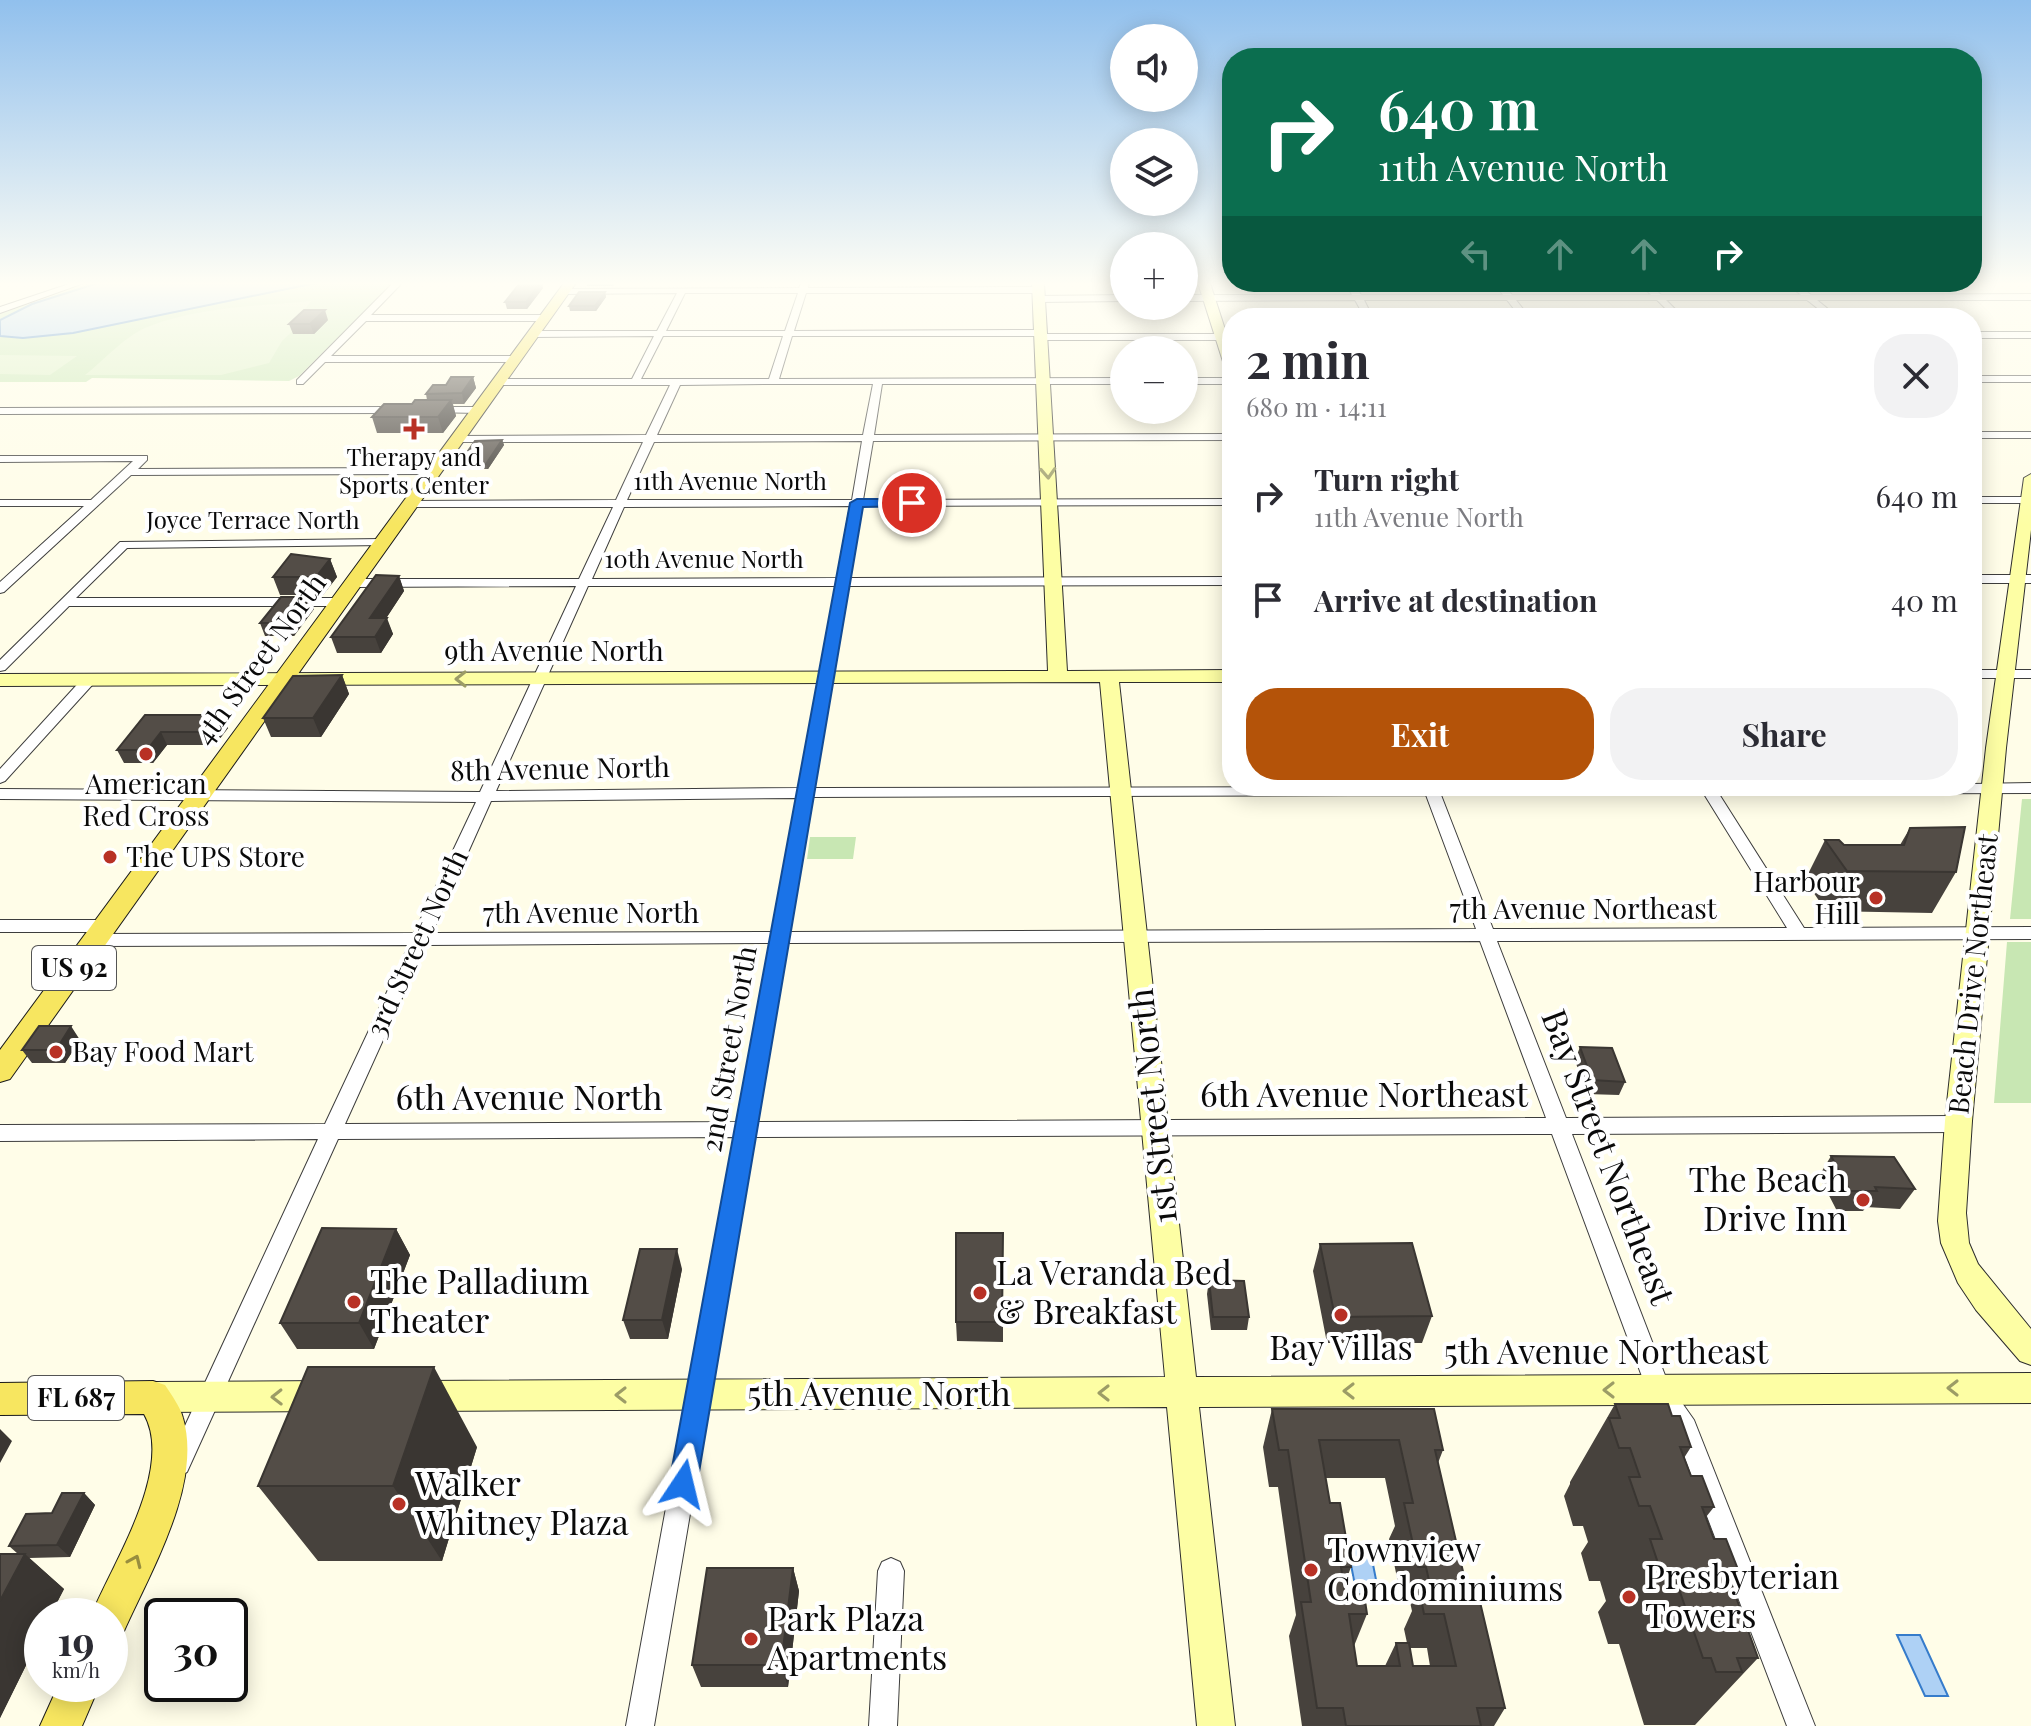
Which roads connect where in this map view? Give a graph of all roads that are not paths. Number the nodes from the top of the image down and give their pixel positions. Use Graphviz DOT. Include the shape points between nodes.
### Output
graph roads {
  1 [pos="318,364"];
  2 [pos="513,364"];
  3 [pos="644,364"];
  4 [pos="779,364"];
  5 [pos="1042,364"];
  6 [pos="1982,379"];
  7 [pos="2031,379"];
  8 [pos="1043,381"];
  9 [pos="1110,381"];
  10 [pos="1198,381"];
  11 [pos="1222,381"];
  12 [pos="300,382"];
  13 [pos="499,382"];
  14 [pos="635,382"];
  15 [pos="676,382"];
  16 [pos="773,382"];
  17 [pos="878,382"];
  18 [pos="479,410"];
  19 [pos="0,411"];
  20 [pos="1982,435"];
  21 [pos="2031,435"];
  22 [pos="1046,437"];
  23 [pos="1222,437"];
  24 [pos="650,438"];
  25 [pos="868,438"];
  26 [pos="458,439"];
  27 [pos="0,459"];
  28 [pos="435,471"];
  29 [pos="128,472"];
  30 [pos="2031,478"];
  31 [pos="1982,500"];
  32 [pos="2029,500"];
  33 [pos="1222,502"];
  34 [pos="0,503"];
  35 [pos="94,503"];
  36 [pos="857,503"];
  37 [pos="1049,503"];
  38 [pos="411,504"];
  39 [pos="620,504"];
  40 [pos="383,543"];
  41 [pos="1982,579"];
  42 [pos="2023,579"];
  43 [pos="1053,581"];
  44 [pos="1222,581"];
  45 [pos="843,582"];
  46 [pos="354,583"];
  47 [pos="583,583"];
  48 [pos="0,589"];
  49 [pos="65,602"];
  50 [pos="341,602"];
  51 [pos="0,667"];
  52 [pos="1982,674"];
  53 [pos="2006,674"];
  54 [pos="2031,674"];
  55 [pos="1222,676"];
  56 [pos="1058,677"];
  57 [pos="1109,677"];
  58 [pos="826,678"];
  59 [pos="285,679"];
  60 [pos="539,679"];
  61 [pos="0,680"];
  62 [pos="89,680"];
  63 [pos="0,778"];
  64 [pos="2031,788"];
  65 [pos="1982,789"];
  66 [pos="1994,789"];
  67 [pos="1222,791"];
  68 [pos="1121,792"];
  69 [pos="805,793"];
  70 [pos="0,794"];
  71 [pos="202,795"];
  72 [pos="1434,796"];
  73 [pos="1713,796"];
  74 [pos="485,797"];
  75 [pos="0,926"];
  76 [pos="99,933"];
  77 [pos="1978,933"];
  78 [pos="2031,933"];
  79 [pos="1799,934"];
  80 [pos="1487,935"];
  81 [pos="1136,936"];
  82 [pos="780,938"];
  83 [pos="419,939"];
  84 [pos="0,1071"];
  85 [pos="1956,1124"];
  86 [pos="1559,1126"];
  87 [pos="1155,1128"];
  88 [pos="746,1129"];
  89 [pos="331,1131"];
  90 [pos="0,1133"];
  91 [pos="2031,1351"];
  92 [pos="2031,1388"];
  93 [pos="1659,1390"];
  94 [pos="1182,1392"];
  95 [pos="699,1395"];
  96 [pos="153,1397"];
  97 [pos="209,1397"];
  98 [pos="0,1399"];
  99 [pos="160,1505"];
  100 [pos="891,1571"];
  101 [pos="118,1598"];
  102 [pos="72,1702"];
  103 [pos="61,1726"];
  104 [pos="640,1726"];
  105 [pos="883,1726"];
  106 [pos="1216,1726"];
  107 [pos="1801,1726"];
  1 -- 12 [label="street"];
  2 -- 13 [label="main road, 4th Street North / US 92"];
  3 -- 14 [label="street"];
  4 -- 16 [label="street"];
  5 -- 8 [label="street"];
  6 -- 7 [label="street"];
  8 -- 9 [label="street"];
  8 -- 17 [label="street"];
  8 -- 22 [label="street"];
  10 -- 11 [label="street"];
  13 -- 14 [label="street"];
  13 -- 18 [label="main road, 4th Street North / US 92"];
  14 -- 15 [label="street"];
  15 -- 16 [label="street"];
  15 -- 24 [label="street, 3rd Street North"];
  16 -- 17 [label="street"];
  17 -- 25 [label="street, 2nd Street North"];
  18 -- 19 [label="street"];
  18 -- 26 [label="main road, 4th Street North / US 92"];
  20 -- 21 [label="street"];
  22 -- 23 [label="street"];
  22 -- 25 [label="street"];
  22 -- 37 [label="street, one-way"];
  24 -- 25 [label="street"];
  24 -- 26 [label="street"];
  24 -- 39 [label="street, 3rd Street North"];
  25 -- 36 [label="street, 2nd Street North"];
  26 -- 28 [label="main road, 4th Street North / US 92"];
  27 -- 29 [label="street" via="143,458"];
  28 -- 29 [label="street"];
  28 -- 38 [label="main road, 4th Street North / US 92"];
  29 -- 35 [label="street"];
  30 -- 32 [label="street, Beach Drive Northeast"];
  31 -- 32 [label="street"];
  32 -- 42 [label="street, Beach Drive Northeast"];
  33 -- 37 [label="street, 11th Avenue North"];
  34 -- 35 [label="street"];
  35 -- 48 [label="street"];
  36 -- 37 [label="street, 11th Avenue North"];
  36 -- 39 [label="street, 11th Avenue North"];
  36 -- 45 [label="street, 2nd Street North"];
  37 -- 43 [label="street"];
  38 -- 39 [label="street, 11th Avenue North"];
  38 -- 40 [label="main road, 4th Street North / US 92"];
  39 -- 47 [label="street, 3rd Street North"];
  40 -- 46 [label="main road, 4th Street North / US 92"];
  40 -- 49 [label="street, Joyce Terrace North" via="124,544"];
  41 -- 42 [label="street"];
  42 -- 53 [label="street, Beach Drive Northeast"];
  43 -- 44 [label="street, 10th Avenue North"];
  43 -- 45 [label="street, 10th Avenue North"];
  43 -- 56 [label="street"];
  45 -- 47 [label="street, 10th Avenue North"];
  45 -- 58 [label="street, 2nd Street North"];
  46 -- 47 [label="street, 10th Avenue North"];
  46 -- 50 [label="main road, 4th Street North / US 92"];
  47 -- 60 [label="street, 3rd Street North"];
  49 -- 50 [label="street"];
  49 -- 51 [label="street"];
  50 -- 59 [label="main road, 4th Street North / US 92"];
  52 -- 53 [label="street"];
  53 -- 54 [label="street"];
  53 -- 66 [label="street, Beach Drive Northeast"];
  55 -- 57 [label="street, 9th Avenue North"];
  56 -- 57 [label="street, 9th Avenue North"];
  56 -- 58 [label="street, 9th Avenue North"];
  57 -- 68 [label="street, 1st Street North"];
  58 -- 60 [label="street, 9th Avenue North"];
  58 -- 69 [label="street, 2nd Street North"];
  60 -- 59 [label="street, 9th Avenue North, one-way"];
  59 -- 62 [label="street, 9th Avenue North"];
  59 -- 71 [label="main road, 4th Street North / US 92"];
  60 -- 74 [label="street, 3rd Street North"];
  61 -- 62 [label="street, 9th Avenue North"];
  62 -- 63 [label="street"];
  64 -- 66 [label="street, 8th Avenue North"];
  65 -- 66 [label="street, 8th Avenue North"];
  66 -- 77 [label="street, Beach Drive Northeast"];
  67 -- 68 [label="street, 8th Avenue North"];
  68 -- 69 [label="street, 8th Avenue North"];
  68 -- 81 [label="street, 1st Street North"];
  69 -- 74 [label="street, 8th Avenue North"];
  69 -- 82 [label="street, 2nd Street North"];
  70 -- 71 [label="street, 8th Avenue North"];
  71 -- 74 [label="street, 8th Avenue North"];
  71 -- 76 [label="main road, 4th Street North / US 92"];
  72 -- 80 [label="street, Bay Street Northeast"];
  73 -- 79 [label="street"];
  74 -- 83 [label="street, 3rd Street North"];
  75 -- 76 [label="street, 7th Avenue North"];
  76 -- 83 [label="street, 7th Avenue North"];
  76 -- 84 [label="main road, 4th Street North / US 92"];
  77 -- 78 [label="street, 7th Avenue Northeast"];
  77 -- 79 [label="street, 7th Avenue Northeast"];
  77 -- 85 [label="street, Beach Drive Northeast"];
  79 -- 80 [label="street, 7th Avenue Northeast"];
  80 -- 81 [label="street, 7th Avenue Northeast"];
  80 -- 86 [label="street, Bay Street Northeast"];
  81 -- 82 [label="street, 7th Avenue North"];
  81 -- 87 [label="street, 1st Street North"];
  82 -- 83 [label="street, 7th Avenue North"];
  82 -- 88 [label="street, 2nd Street North"];
  83 -- 89 [label="street, 3rd Street North"];
  85 -- 86 [label="street, 6th Avenue Northeast"];
  85 -- 91 [label="street, Beach Drive Northeast" via="1955,1242 1978,1290"];
  86 -- 87 [label="street, 6th Avenue Northeast"];
  86 -- 93 [label="street, Bay Street Northeast"];
  87 -- 88 [label="street, 6th Avenue North"];
  87 -- 94 [label="street, 1st Street North"];
  88 -- 89 [label="street, 6th Avenue North"];
  88 -- 95 [label="street, 2nd Street North"];
  89 -- 90 [label="street, 6th Avenue North"];
  89 -- 97 [label="street, 3rd Street North"];
  92 -- 93 [label="street, 5th Avenue Northeast, one-way"];
  93 -- 94 [label="street, 5th Avenue Northeast, one-way"];
  93 -- 107 [label="street, Bay Street Northeast" via="1682,1420"];
  94 -- 95 [label="street, 5th Avenue North, one-way"];
  94 -- 106 [label="street, 1st Street North"];
  95 -- 97 [label="street, 5th Avenue North, one-way"];
  95 -- 104 [label="street, 2nd Street North"];
  96 -- 97 [label="street, 5th Avenue North"];
  96 -- 98 [label="main road, 5th Avenue North / FL 687"];
  96 -- 99 [label="main road, 3rd Street North" via="162,1407 168,1430"];
  97 -- 99 [label="street, 3rd Street North"];
  101 -- 99 [label="main road, 3rd Street North, one-way"];
  100 -- 105 [label="street"];
  102 -- 103 [label="main road"];
}
